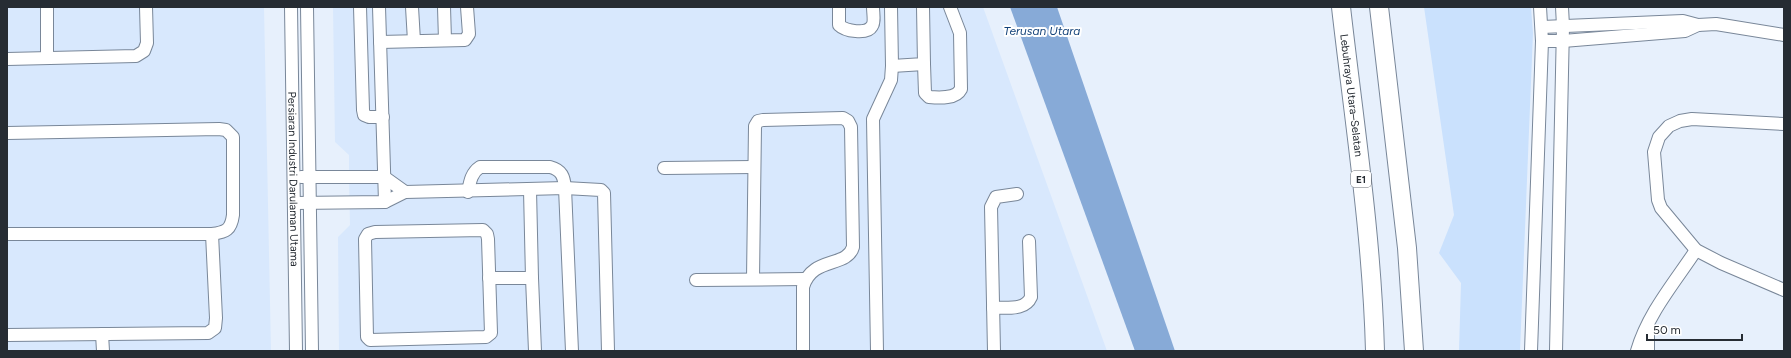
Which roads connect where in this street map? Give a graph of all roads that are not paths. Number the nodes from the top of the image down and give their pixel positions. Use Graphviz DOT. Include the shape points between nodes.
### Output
graph roads {
  1 [pos="47,7"];
  2 [pos="146,7"];
  3 [pos="291,7"];
  4 [pos="306,7"];
  5 [pos="360,7"];
  6 [pos="380,7"];
  7 [pos="412,7"];
  8 [pos="444,7"];
  9 [pos="467,7"];
  10 [pos="838,7"];
  11 [pos="873,7"];
  12 [pos="891,7"];
  13 [pos="923,7"];
  14 [pos="950,7"];
  15 [pos="1341,7"];
  16 [pos="1379,7"];
  17 [pos="1540,7"];
  18 [pos="1562,7"];
  19 [pos="1698,25"];
  20 [pos="1563,26"];
  21 [pos="1542,27"];
  22 [pos="1784,34"];
  23 [pos="445,40"];
  24 [pos="1542,40"];
  25 [pos="414,41"];
  26 [pos="1563,41"];
  27 [pos="380,42"];
  28 [pos="47,58"];
  29 [pos="7,59"];
  30 [pos="924,64"];
  31 [pos="892,66"];
  32 [pos="383,117"];
  33 [pos="1784,124"];
  34 [pos="7,132"];
  35 [pos="753,167"];
  36 [pos="664,168"];
  37 [pos="309,176"];
  38 [pos="294,177"];
  39 [pos="384,177"];
  40 [pos="565,188"];
  41 [pos="530,190"];
  42 [pos="405,192"];
  43 [pos="468,192"];
  44 [pos="1017,194"];
  45 [pos="385,202"];
  46 [pos="295,203"];
  47 [pos="310,203"];
  48 [pos="7,234"];
  49 [pos="212,234"];
  50 [pos="1029,241"];
  51 [pos="1696,250"];
  52 [pos="489,278"];
  53 [pos="532,278"];
  54 [pos="754,279"];
  55 [pos="805,279"];
  56 [pos="696,280"];
  57 [pos="1784,290"];
  58 [pos="993,308"];
  59 [pos="1648,324"];
  60 [pos="102,334"];
  61 [pos="7,335"];
  62 [pos="103,351"];
  63 [pos="296,351"];
  64 [pos="312,351"];
  65 [pos="535,351"];
  66 [pos="572,351"];
  67 [pos="608,351"];
  68 [pos="803,351"];
  69 [pos="877,351"];
  70 [pos="994,351"];
  71 [pos="1375,351"];
  72 [pos="1414,351"];
  73 [pos="1531,351"];
  74 [pos="1556,351"];
  75 [pos="1637,351"];
  76 [pos="1648,351"];
  1 -- 28 [label="street"];
  2 -- 28 [label="street" via="147,42 144,51 136,56"];
  3 -- 38 [label="street, Persiaran Industri Darulaman Utama"];
  4 -- 37 [label="street, Persiaran Industri Darulaman Utama"];
  5 -- 32 [label="street" via="364,115"];
  6 -- 27 [label="street"];
  7 -- 25 [label="street"];
  8 -- 23 [label="street"];
  9 -- 23 [label="street" via="467,38"];
  10 -- 11 [label="street" via="839,25 846,30 868,30 872,27"];
  12 -- 31 [label="street"];
  13 -- 30 [label="street"];
  14 -- 30 [label="street" via="960,33 959,93 955,96 929,97 925,93"];
  15 -- 71 [label="highway, Lebuhraya Utara–Selatan / E1" via="1366,222"];
  16 -- 72 [label="highway" via="1406,248"];
  17 -- 21 [label="street"];
  18 -- 20 [label="street"];
  19 -- 20 [label="street" via="1683,21"];
  19 -- 22 [label="street" via="1716,24"];
  19 -- 26 [label="street" via="1684,31"];
  20 -- 21 [label="street"];
  20 -- 26 [label="street"];
  21 -- 24 [label="street"];
  23 -- 25 [label="street"];
  24 -- 26 [label="street"];
  24 -- 73 [label="street"];
  25 -- 27 [label="street"];
  26 -- 74 [label="street"];
  27 -- 32 [label="street"];
  28 -- 29 [label="street"];
  30 -- 31 [label="street"];
  31 -- 69 [label="street" via="891,80 873,119"];
  32 -- 39 [label="street"];
  33 -- 51 [label="street" via="1686,120 1669,126 1659,138 1654,152 1658,200 1666,216"];
  34 -- 49 [label="street" via="226,130 232,137 232,220 229,229"];
  35 -- 36 [label="street"];
  35 -- 54 [label="street"];
  35 -- 55 [label="street" via="755,126 758,121 843,118 851,126 853,247 847,257 818,266"];
  37 -- 38 [label="street"];
  37 -- 39 [label="street"];
  37 -- 47 [label="street, Persiaran Industri Darulaman Utama"];
  38 -- 46 [label="street, Persiaran Industri Darulaman Utama"];
  39 -- 42 [label="street"];
  39 -- 45 [label="street"];
  40 -- 41 [label="street"];
  40 -- 43 [label="street" via="564,177 557,169 550,167 485,166 475,170"];
  40 -- 66 [label="street"];
  40 -- 67 [label="street" via="597,189 604,193"];
  41 -- 43 [label="street"];
  41 -- 53 [label="street"];
  42 -- 43 [label="street"];
  42 -- 45 [label="street"];
  44 -- 58 [label="street" via="996,197 991,207"];
  45 -- 47 [label="street"];
  46 -- 47 [label="street"];
  46 -- 63 [label="street, Persiaran Industri Darulaman Utama"];
  47 -- 64 [label="street, Persiaran Industri Darulaman Utama"];
  48 -- 49 [label="street"];
  49 -- 60 [label="street" via="215,328 208,333"];
  50 -- 58 [label="street" via="1029,303 1024,306"];
  51 -- 57 [label="street"];
  51 -- 59 [label="street" via="1664,295"];
  52 -- 52 [label="street" via="488,239 483,230 368,234 365,240 367,337 370,340 486,337 491,333"];
  52 -- 53 [label="street"];
  53 -- 65 [label="street"];
  54 -- 55 [label="street"];
  54 -- 56 [label="street"];
  55 -- 68 [label="street"];
  58 -- 70 [label="street"];
  59 -- 75 [label="street"];
  59 -- 76 [label="street"];
  60 -- 61 [label="street"];
  60 -- 62 [label="street"];
}
